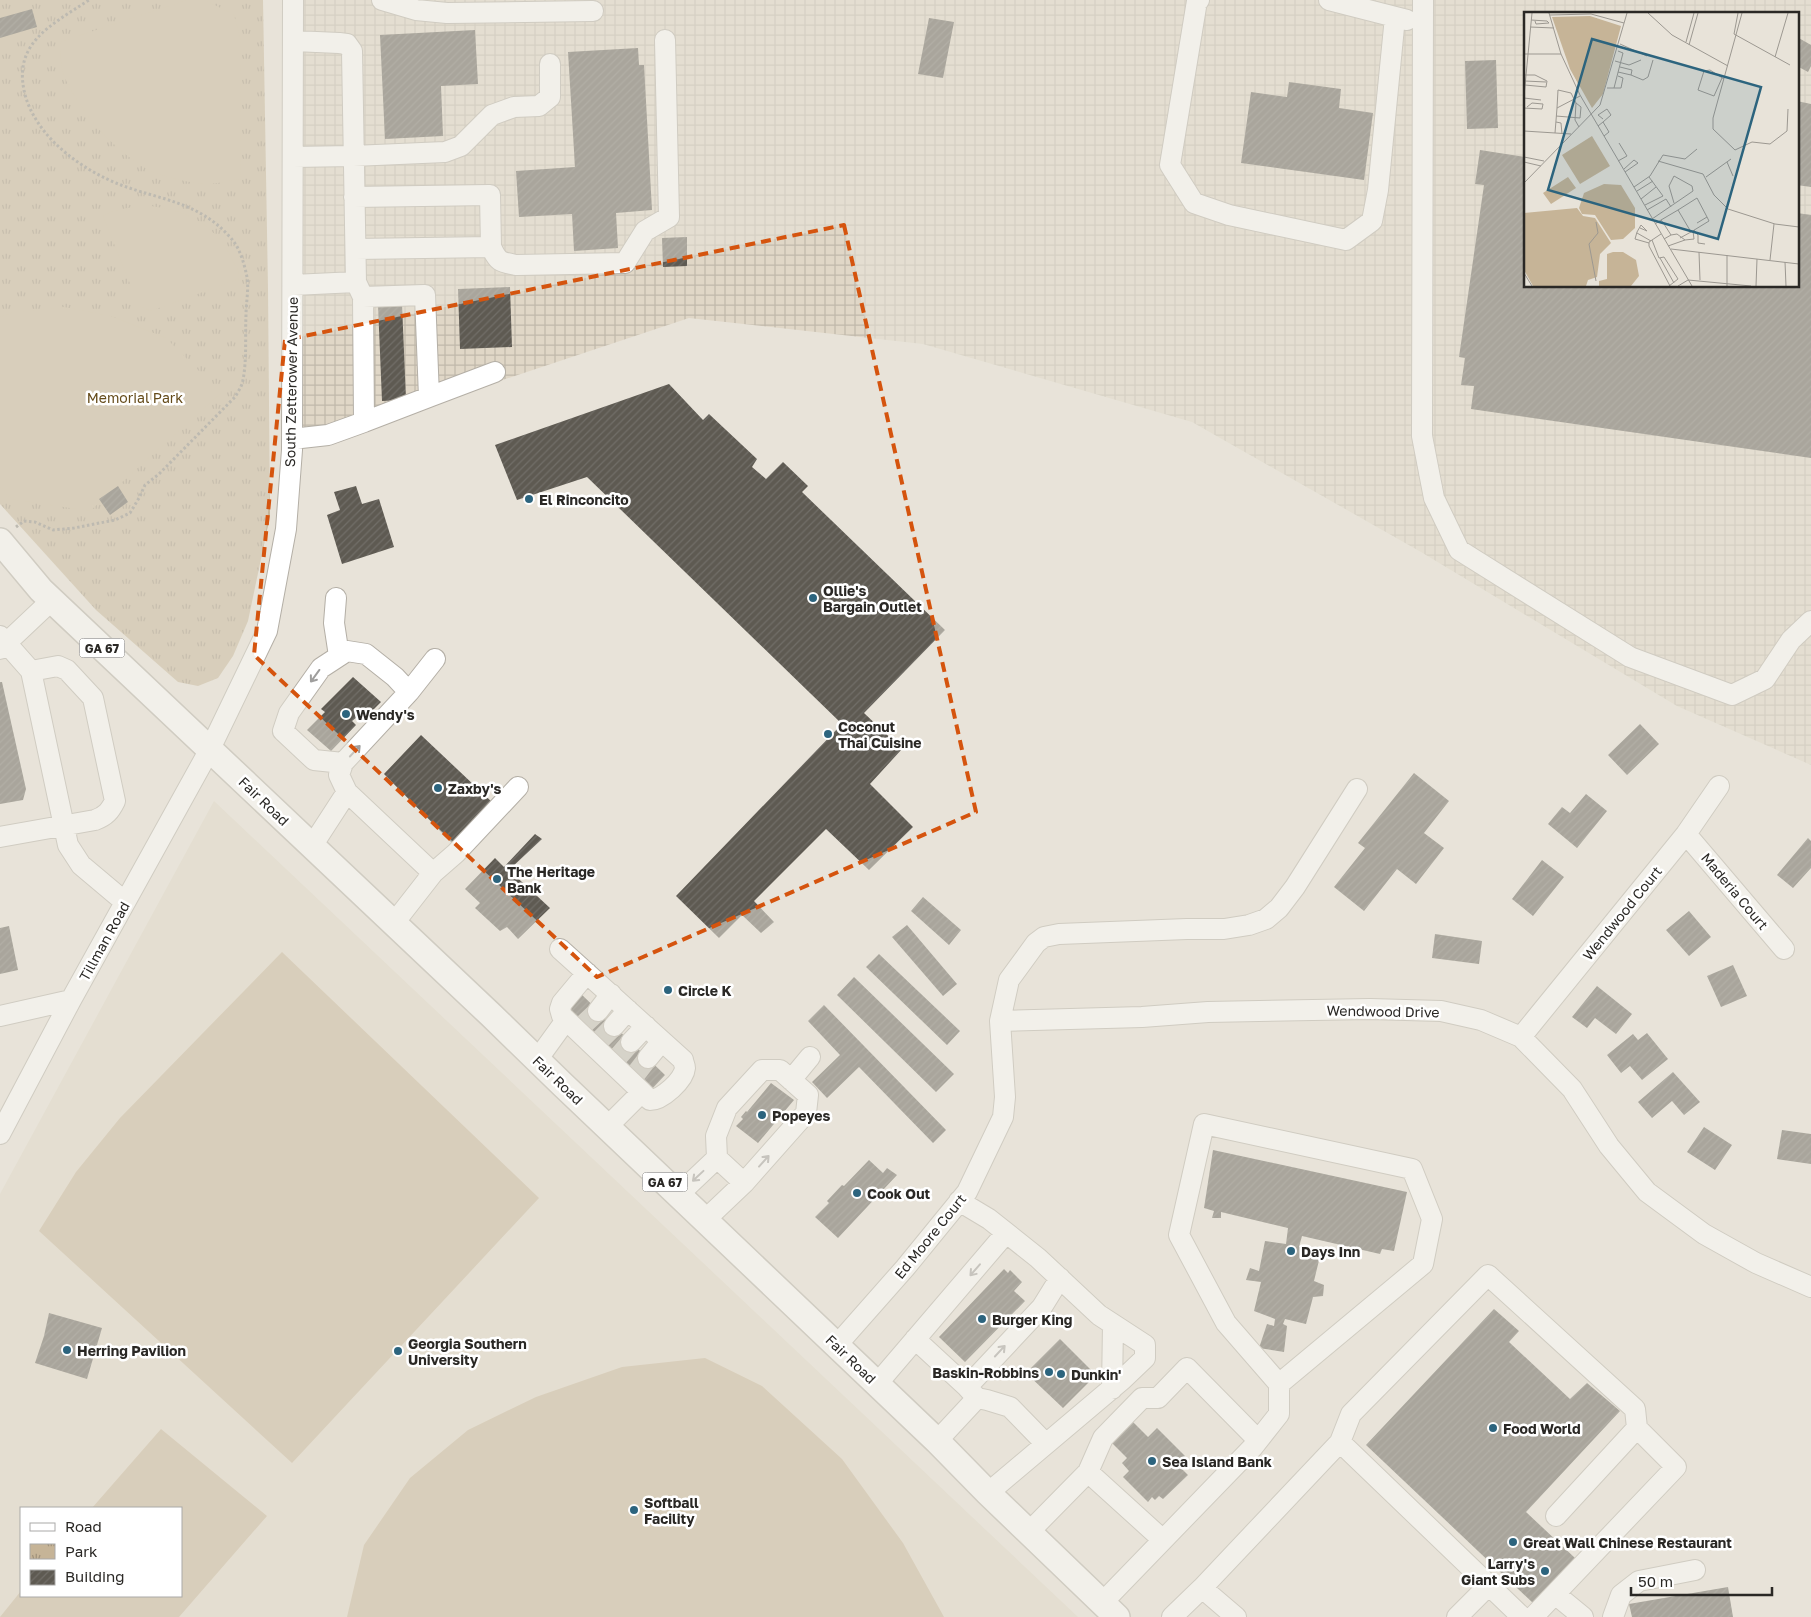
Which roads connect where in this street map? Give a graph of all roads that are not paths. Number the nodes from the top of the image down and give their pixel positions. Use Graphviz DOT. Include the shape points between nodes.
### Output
graph roads {
  1 [pos="293,0"];
  2 [pos="382,0"];
  3 [pos="1199,0"];
  4 [pos="1329,0"];
  5 [pos="1423,0"];
  6 [pos="593,11"];
  7 [pos="1395,17"];
  8 [pos="1423,25"];
  9 [pos="665,40"];
  10 [pos="294,41"];
  11 [pos="550,64"];
  12 [pos="353,156"];
  13 [pos="293,157"];
  14 [pos="354,197"];
  15 [pos="491,247"];
  16 [pos="356,249"];
  17 [pos="292,285"];
  18 [pos="359,290"];
  19 [pos="495,372"];
  20 [pos="429,397"];
  21 [pos="364,422"];
  22 [pos="292,439"];
  23 [pos="7,535"];
  24 [pos="336,598"];
  25 [pos="52,600"];
  26 [pos="1811,621"];
  27 [pos="2,643"];
  28 [pos="339,656"];
  29 [pos="435,659"];
  30 [pos="31,671"];
  31 [pos="409,692"];
  32 [pos="210,749"];
  33 [pos="343,763"];
  34 [pos="1719,786"];
  35 [pos="518,787"];
  36 [pos="1356,789"];
  37 [pos="347,792"];
  38 [pos="64,825"];
  39 [pos="1686,834"];
  40 [pos="0,837"];
  41 [pos="312,846"];
  42 [pos="433,873"];
  43 [pos="126,902"];
  44 [pos="394,923"];
  45 [pos="560,948"];
  46 [pos="1784,949"];
  47 [pos="588,972"];
  48 [pos="611,994"];
  49 [pos="71,1000"];
  50 [pos="598,1010"];
  51 [pos="628,1010"];
  52 [pos="0,1016"];
  53 [pos="1000,1021"];
  54 [pos="575,1025"];
  55 [pos="614,1026"];
  56 [pos="646,1026"];
  57 [pos="1521,1038"];
  58 [pos="662,1041"];
  59 [pos="631,1042"];
  60 [pos="810,1057"];
  61 [pos="648,1058"];
  62 [pos="537,1060"];
  63 [pos="791,1080"];
  64 [pos="636,1082"];
  65 [pos="720,1124"];
  66 [pos="607,1127"];
  67 [pos="0,1134"];
  68 [pos="782,1141"];
  69 [pos="717,1158"];
  70 [pos="744,1183"];
  71 [pos="678,1195"];
  72 [pos="959,1200"];
  73 [pos="705,1220"];
  74 [pos="1006,1233"];
  75 [pos="1060,1278"];
  76 [pos="1811,1287"];
  77 [pos="1113,1324"];
  78 [pos="915,1339"];
  79 [pos="837,1345"];
  80 [pos="877,1384"];
  81 [pos="1279,1384"];
  82 [pos="1112,1389"];
  83 [pos="972,1392"];
  84 [pos="1637,1428"];
  85 [pos="1258,1440"];
  86 [pos="937,1441"];
  87 [pos="1340,1442"];
  88 [pos="1046,1444"];
  89 [pos="1088,1472"];
  90 [pos="988,1493"];
  91 [pos="1556,1516"];
  92 [pos="1029,1532"];
  93 [pos="1163,1540"];
  94 [pos="1695,1570"];
  95 [pos="1489,1585"];
  96 [pos="1202,1588"];
  97 [pos="1555,1594"];
  98 [pos="1110,1610"];
  99 [pos="1536,1615"];
  100 [pos="1172,1617"];
  101 [pos="1236,1617"];
  102 [pos="1457,1617"];
  103 [pos="1583,1617"];
  104 [pos="1613,1617"];
  1 -- 10 [label="street, South Zetterower Avenue"];
  2 -- 6 [label="street" via="416,10 447,13"];
  3 -- 7 [label="street" via="1170,165 1194,203 1229,215 1346,240 1372,220 1378,190"];
  4 -- 7 [label="street"];
  5 -- 8 [label="street"];
  7 -- 8 [label="street"];
  8 -- 26 [label="street" via="1422,436 1434,498 1459,550 1630,657 1732,696 1765,679 1791,640"];
  9 -- 15 [label="street" via="669,217 646,231 625,262 516,265 502,263"];
  10 -- 12 [label="street" via="347,44 352,51"];
  10 -- 13 [label="street, South Zetterower Avenue"];
  11 -- 12 [label="street" via="550,96 539,106 514,107 492,115 461,146 445,152"];
  12 -- 13 [label="street"];
  12 -- 14 [label="street"];
  13 -- 17 [label="street, South Zetterower Avenue"];
  14 -- 15 [label="street" via="490,195"];
  14 -- 16 [label="street"];
  15 -- 16 [label="street"];
  16 -- 18 [label="street"];
  17 -- 18 [label="street"];
  17 -- 22 [label="street, South Zetterower Avenue"];
  18 -- 20 [label="street" via="425,295"];
  18 -- 21 [label="street"];
  19 -- 20 [label="street"];
  20 -- 21 [label="street"];
  21 -- 22 [label="street" via="328,435"];
  22 -- 32 [label="street, South Zetterower Avenue" via="286,529 267,630"];
  23 -- 25 [label="main road, Fair Road / GA 67" via="41,590"];
  24 -- 28 [label="street" via="334,623"];
  25 -- 27 [label="street"];
  25 -- 32 [label="main road, Fair Road / GA 67"];
  27 -- 30 [label="street"];
  28 -- 31 [label="street" via="347,651 366,654"];
  28 -- 33 [label="street, one-way" via="321,668 289,713 283,731 314,760"];
  29 -- 31 [label="street"];
  30 -- 38 [label="street"];
  30 -- 38 [label="street" via="58,666 67,670 93,698 112,783 115,801 105,816"];
  33 -- 31 [label="street, one-way"];
  32 -- 41 [label="main road, Fair Road / GA 67"];
  32 -- 43 [label="street, Tillman Road"];
  33 -- 37 [label="street" via="339,775"];
  34 -- 39 [label="street, Wendwood Court"];
  35 -- 42 [label="street"];
  36 -- 53 [label="street, Ed Moore Court" via="1294,887 1279,908 1266,919 1224,929 1044,937 1009,980"];
  37 -- 41 [label="street"];
  37 -- 42 [label="street"];
  38 -- 40 [label="street"];
  38 -- 43 [label="street" via="68,845 81,864"];
  39 -- 46 [label="street, Maderia Court"];
  39 -- 57 [label="street, Wendwood Court"];
  41 -- 44 [label="main road, Fair Road / GA 67"];
  42 -- 44 [label="street"];
  43 -- 49 [label="street, Tillman Road"];
  44 -- 62 [label="main road, Fair Road / GA 67"];
  45 -- 47 [label="street"];
  47 -- 48 [label="street"];
  47 -- 54 [label="street" via="560,1009 562,1016"];
  48 -- 50 [label="street"];
  48 -- 51 [label="street"];
  49 -- 52 [label="street"];
  49 -- 67 [label="street, Tillman Road"];
  51 -- 55 [label="street"];
  51 -- 56 [label="street"];
  53 -- 57 [label="street, Wendwood Drive" via="1208,1012 1370,1008 1441,1010 1481,1020"];
  53 -- 72 [label="street, Ed Moore Court" via="1005,1097 1003,1117 967,1192"];
  54 -- 62 [label="street"];
  54 -- 64 [label="street"];
  56 -- 58 [label="street"];
  56 -- 59 [label="street"];
  57 -- 76 [label="street, Wendwood Drive" via="1572,1089 1608,1146 1647,1192 1704,1234 1756,1263"];
  58 -- 61 [label="street"];
  58 -- 64 [label="street" via="682,1060 685,1068 680,1078 655,1100 650,1100"];
  60 -- 63 [label="street"];
  62 -- 66 [label="main road, Fair Road / GA 67"];
  63 -- 65 [label="street" via="780,1070 762,1070 726,1108"];
  63 -- 68 [label="street" via="808,1095 806,1113"];
  64 -- 66 [label="street"];
  65 -- 68 [label="street" via="737,1112 765,1078 773,1078 797,1096 799,1105 781,1130"];
  65 -- 69 [label="street" via="716,1136"];
  66 -- 71 [label="main road, Fair Road / GA 67"];
  70 -- 68 [label="street, one-way"];
  69 -- 70 [label="street"];
  69 -- 71 [label="street, one-way"];
  70 -- 73 [label="street"];
  71 -- 73 [label="main road, Fair Road / GA 67"];
  72 -- 74 [label="street"];
  72 -- 79 [label="street, Ed Moore Court"];
  73 -- 79 [label="main road, Fair Road / GA 67"];
  74 -- 75 [label="street"];
  74 -- 78 [label="street, one-way"];
  75 -- 77 [label="street"];
  83 -- 75 [label="street, one-way" via="1042,1307"];
  77 -- 82 [label="street"];
  77 -- 82 [label="street" via="1146,1345 1145,1358"];
  78 -- 80 [label="street"];
  78 -- 83 [label="street"];
  79 -- 80 [label="main road, Fair Road / GA 67"];
  80 -- 86 [label="main road, Fair Road / GA 67"];
  81 -- 81 [label="street" via="1422,1264 1432,1219 1412,1169 1204,1124 1179,1235 1226,1323"];
  81 -- 85 [label="street" via="1279,1414"];
  82 -- 88 [label="street"];
  83 -- 86 [label="street"];
  83 -- 88 [label="street" via="1010,1407"];
  84 -- 87 [label="street" via="1635,1409 1488,1275 1351,1414"];
  84 -- 91 [label="street"];
  84 -- 97 [label="street" via="1676,1467"];
  85 -- 89 [label="street" via="1187,1368 1158,1398 1142,1398 1103,1438"];
  85 -- 93 [label="street"];
  86 -- 90 [label="main road, Fair Road / GA 67"];
  87 -- 95 [label="street"];
  87 -- 96 [label="street"];
  88 -- 90 [label="street"];
  89 -- 92 [label="street"];
  89 -- 93 [label="street"];
  90 -- 92 [label="main road, Fair Road / GA 67"];
  92 -- 98 [label="main road, Fair Road / GA 67"];
  93 -- 98 [label="street"];
  94 -- 104 [label="street" via="1638,1581 1620,1595"];
  95 -- 99 [label="street"];
  95 -- 102 [label="street"];
  96 -- 100 [label="street"];
  96 -- 101 [label="street"];
  97 -- 99 [label="street"];
  97 -- 103 [label="street"];
}
